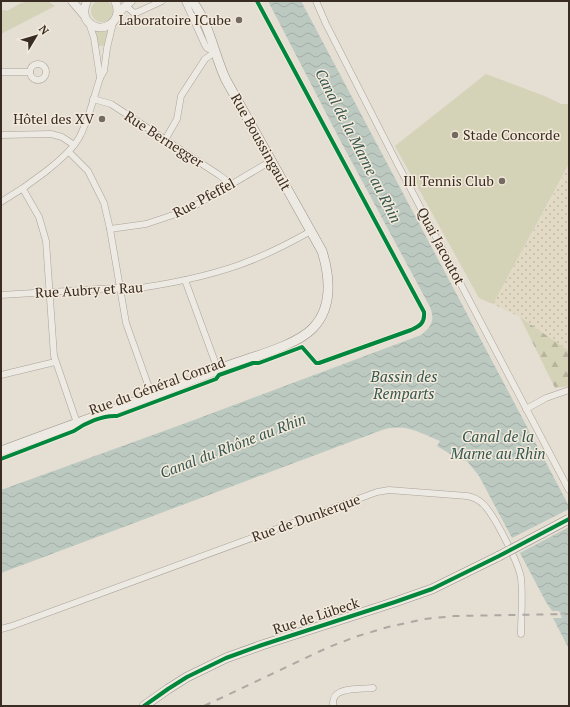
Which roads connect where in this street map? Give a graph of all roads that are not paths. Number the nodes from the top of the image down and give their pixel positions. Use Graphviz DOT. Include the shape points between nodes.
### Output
graph roads {
  1 [pos="72,1"];
  2 [pos="87,1"];
  3 [pos="115,1"];
  4 [pos="162,1"];
  5 [pos="185,1"];
  6 [pos="316,1"];
  7 [pos="129,3"];
  8 [pos="195,3"];
  9 [pos="118,13"];
  10 [pos="84,15"];
  11 [pos="89,23"];
  12 [pos="113,23"];
  13 [pos="215,52"];
  14 [pos="1,72"];
  15 [pos="30,72"];
  16 [pos="100,78"];
  17 [pos="93,99"];
  18 [pos="1,135"];
  19 [pos="165,140"];
  20 [pos="74,146"];
  21 [pos="69,152"];
  22 [pos="271,161"];
  23 [pos="231,184"];
  24 [pos="23,189"];
  25 [pos="1,202"];
  26 [pos="110,229"];
  27 [pos="311,231"];
  28 [pos="185,280"];
  29 [pos="120,289"];
  30 [pos="50,292"];
  31 [pos="1,295"];
  32 [pos="55,362"];
  33 [pos="218,370"];
  34 [pos="1,375"];
  35 [pos="569,390"];
  36 [pos="152,396"];
  37 [pos="526,409"];
  38 [pos="77,423"];
  39 [pos="1,451"];
  40 [pos="569,490"];
  41 [pos="569,519"];
  42 [pos="1,628"];
  43 [pos="521,634"];
  44 [pos="374,688"];
  45 [pos="144,706"];
  46 [pos="333,706"];
  1 -- 10 [label="street"];
  2 -- 10 [label="street" via="84,5"];
  3 -- 9 [label="street"];
  4 -- 7 [label="street" via="134,13"];
  5 -- 13 [label="street, Rue Boussingault" via="205,45"];
  6 -- 37 [label="street, Quai Jacoutot" via="396,161"];
  7 -- 9 [label="street"];
  8 -- 13 [label="main road, Rue Boussingault"];
  9 -- 12 [label="street"];
  10 -- 11 [label="street"];
  11 -- 12 [label="street" via="96,27"];
  11 -- 16 [label="street"];
  12 -- 16 [label="street" via="104,72"];
  13 -- 19 [label="street" via="205,59 181,96 177,119"];
  13 -- 22 [label="main road, Rue Boussingault" via="226,80"];
  14 -- 15 [label="street"];
  16 -- 17 [label="street"];
  17 -- 19 [label="street, Rue Bernegger" via="111,104"];
  17 -- 20 [label="street"];
  18 -- 20 [label="street" via="51,134 62,137"];
  19 -- 23 [label="street, Rue Bernegger"];
  20 -- 21 [label="street"];
  21 -- 24 [label="street"];
  21 -- 26 [label="street" via="88,171 96,186 104,203"];
  22 -- 23 [label="street, Rue Pfeffel"];
  22 -- 27 [label="main road, Rue Boussingault"];
  23 -- 26 [label="street, Rue Pfeffel" via="179,213 146,224"];
  24 -- 25 [label="street"];
  24 -- 30 [label="street" via="39,217 46,240"];
  26 -- 29 [label="street"];
  27 -- 28 [label="street, Rue Aubry et Rau" via="251,260"];
  27 -- 33 [label="main road, Rue du Général Conrad" via="322,251 328,281 326,305 318,323 297,340"];
  28 -- 29 [label="street, Rue Aubry et Rau"];
  28 -- 33 [label="street"];
  29 -- 30 [label="street, Rue Aubry et Rau"];
  29 -- 36 [label="street" via="126,323"];
  30 -- 31 [label="street, Rue Aubry et Rau"];
  30 -- 32 [label="street"];
  32 -- 34 [label="street"];
  32 -- 38 [label="street"];
  33 -- 36 [label="main road, Rue du Général Conrad"];
  35 -- 37 [label="street"];
  36 -- 38 [label="main road, Rue du Général Conrad"];
  37 -- 40 [label="street, Quai Jacoutot"];
  38 -- 39 [label="main road, Rue du Général Conrad"];
  41 -- 45 [label="main road, Rue de Lübeck, bridge" via="432,589 226,658 187,677"];
  42 -- 43 [label="street, Rue de Dunkerque" via="377,492 389,490 467,496 483,504 496,523 519,569"];
  44 -- 46 [label="street" via="337,694"];
}
